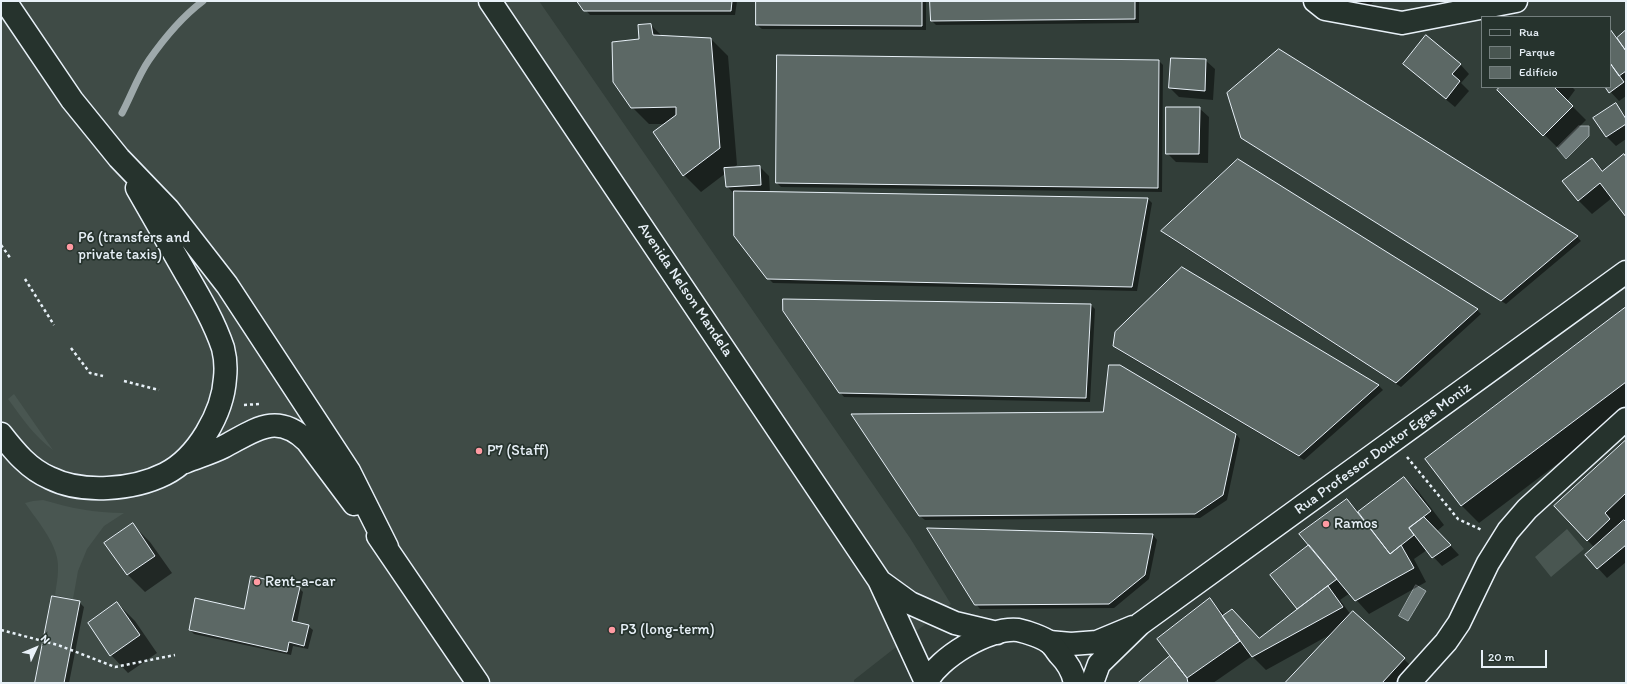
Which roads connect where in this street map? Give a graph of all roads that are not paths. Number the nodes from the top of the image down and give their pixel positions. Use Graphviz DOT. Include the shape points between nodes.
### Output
graph roads {
  1 [pos="5,1"];
  2 [pos="490,1"];
  3 [pos="1315,1"];
  4 [pos="1516,1"];
  5 [pos="119,158"];
  6 [pos="1626,272"];
  7 [pos="1626,419"];
  8 [pos="1,434"];
  9 [pos="180,464"];
  10 [pos="387,547"];
  11 [pos="879,580"];
  12 [pos="1140,624"];
  13 [pos="997,633"];
  14 [pos="1049,642"];
  15 [pos="926,682"];
  16 [pos="478,683"];
  17 [pos="1075,683"];
  18 [pos="1092,683"];
  19 [pos="1408,683"];
  1 -- 5 [label="street" via="72,100"];
  2 -- 11 [label="street, Avenida Nelson Mandela"];
  3 -- 4 [label="street" via="1325,9 1402,23"];
  5 -- 9 [label="street" via="204,306 223,349 225,378 222,400 210,428"];
  5 -- 10 [label="street" via="168,209 227,284 349,471"];
  6 -- 12 [label="street, Rua Professor Doutor Egas Moniz"];
  7 -- 19 [label="street" via="1527,508 1508,531 1488,563 1459,623 1446,642"];
  8 -- 9 [label="street" via="14,452 34,469 51,479 81,488 111,488 147,481 165,474"];
  9 -- 10 [label="street" via="269,426 283,426 298,432 307,440"];
  10 -- 16 [label="street"];
  11 -- 13 [label="street" via="910,603 955,623"];
  11 -- 15 [label="street"];
  12 -- 14 [label="street" via="1097,642"];
  12 -- 18 [label="street" via="1099,664"];
  13 -- 14 [label="street" via="1017,630"];
  13 -- 15 [label="street" via="960,649 943,661"];
  14 -- 17 [label="street" via="1068,664"];
}
